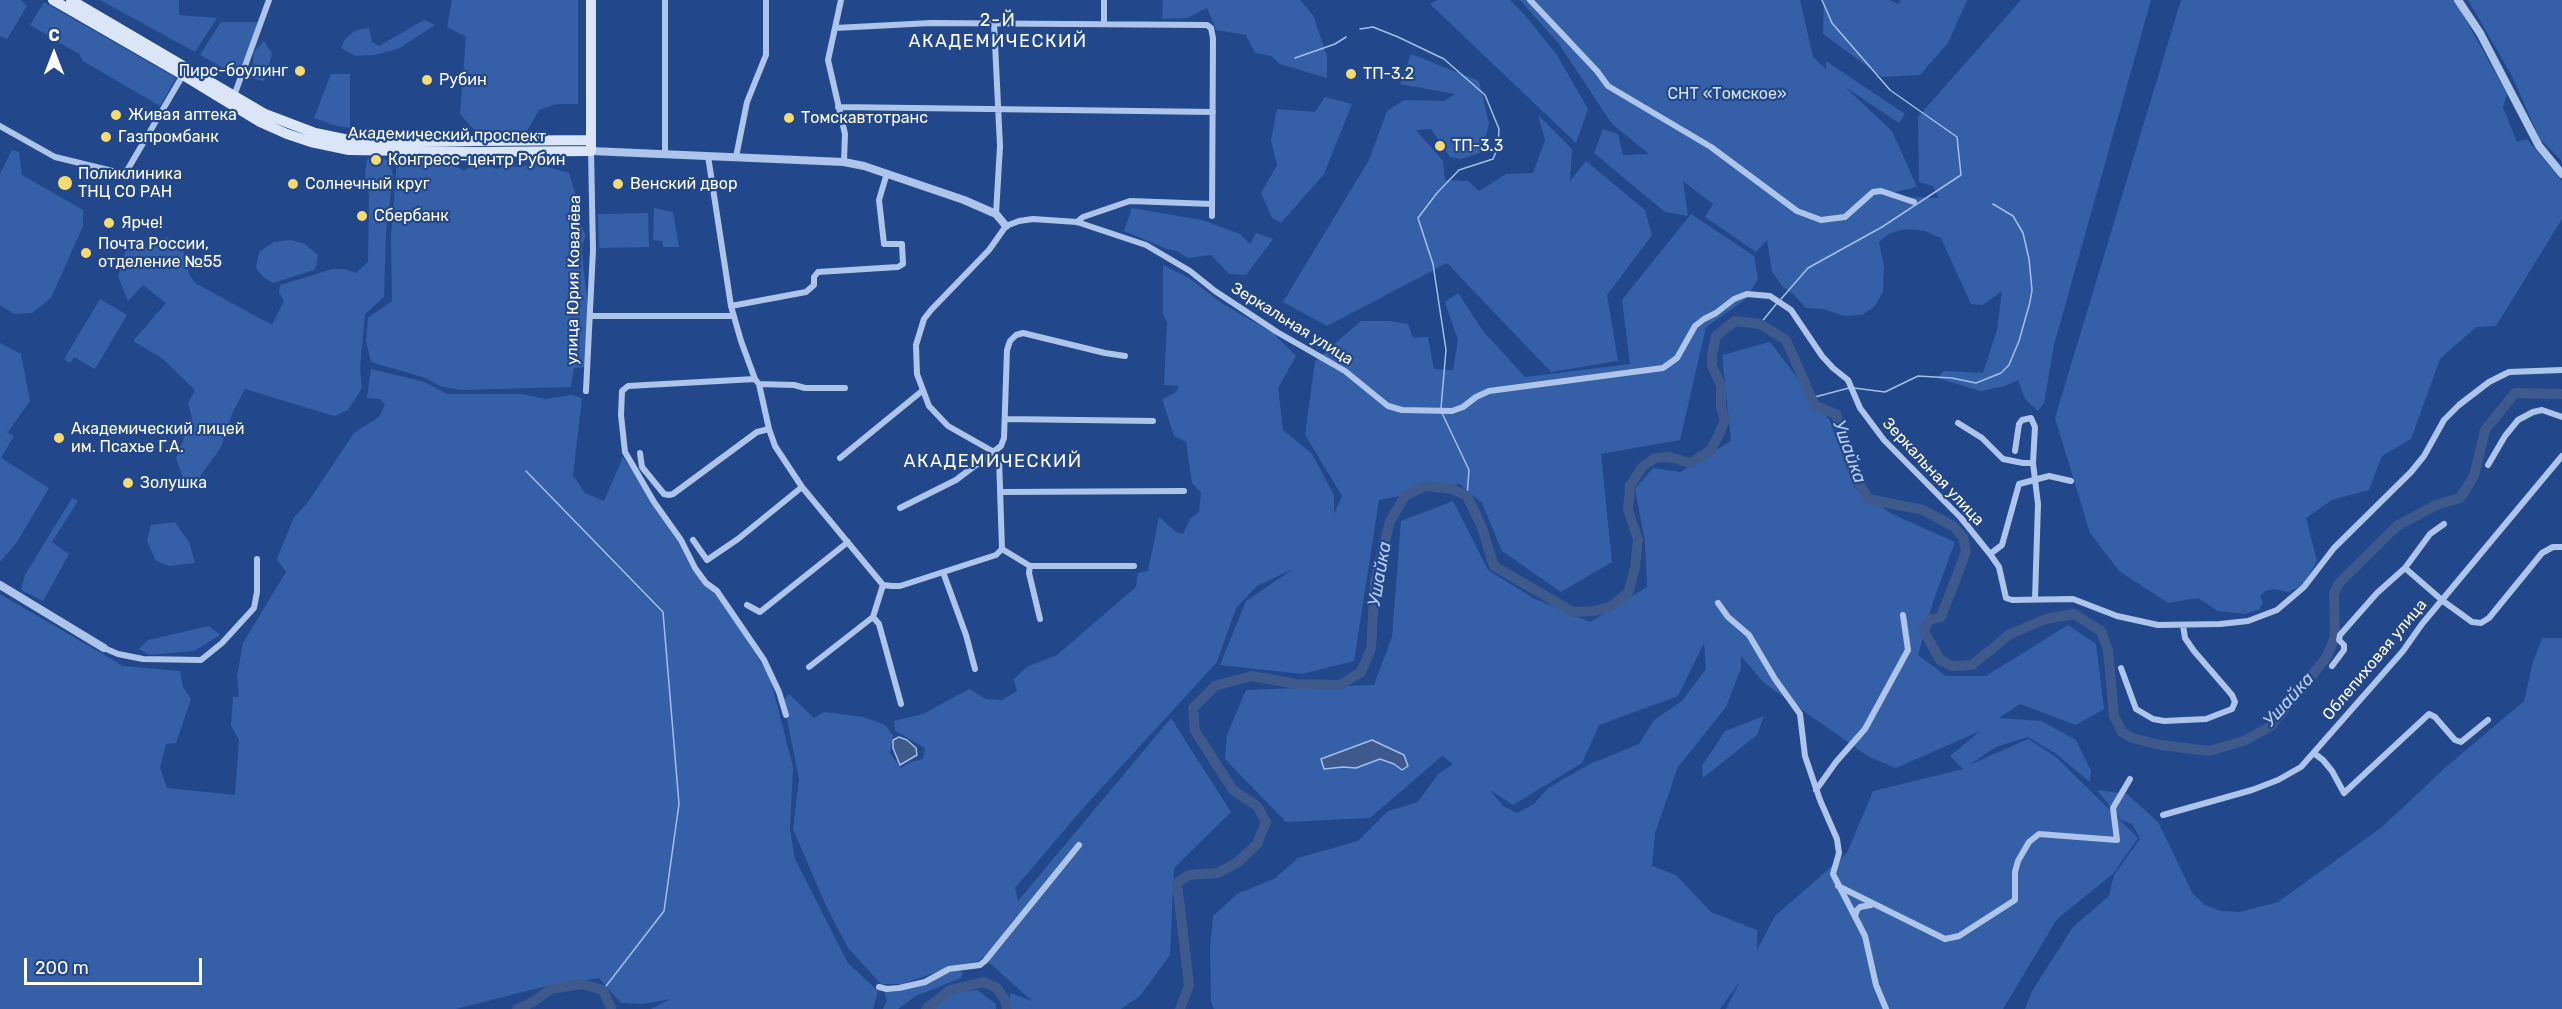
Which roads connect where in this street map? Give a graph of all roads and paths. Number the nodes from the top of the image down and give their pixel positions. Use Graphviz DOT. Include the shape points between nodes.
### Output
graph roads {
  1 [pos="53,0"];
  2 [pos="71,0"];
  3 [pos="269,0"];
  4 [pos="591,0"];
  5 [pos="665,0"];
  6 [pos="766,0"];
  7 [pos="842,0"];
  8 [pos="1104,0"];
  9 [pos="1530,0"];
  10 [pos="2458,0"];
  11 [pos="994,23"];
  12 [pos="1104,23"];
  13 [pos="835,28"];
  14 [pos="186,72"];
  15 [pos="234,97"];
  16 [pos="838,107"];
  17 [pos="996,110"];
  18 [pos="1213,112"];
  19 [pos="0,126"];
  20 [pos="358,146"];
  21 [pos="591,146"];
  22 [pos="665,154"];
  23 [pos="708,156"];
  24 [pos="736,157"];
  25 [pos="844,162"];
  26 [pos="887,173"];
  27 [pos="2562,174"];
  28 [pos="1914,202"];
  29 [pos="1212,204"];
  30 [pos="996,214"];
  31 [pos="1212,216"];
  32 [pos="1077,222"];
  33 [pos="1005,226"];
  34 [pos="731,306"];
  35 [pos="591,316"];
  36 [pos="733,316"];
  37 [pos="1125,356"];
  38 [pos="2562,370"];
  39 [pos="757,381"];
  40 [pos="845,388"];
  41 [pos="586,391"];
  42 [pos="922,391"];
  43 [pos="2562,417"];
  44 [pos="1005,419"];
  45 [pos="1154,422"];
  46 [pos="1958,423"];
  47 [pos="769,429"];
  48 [pos="994,452"];
  49 [pos="2015,452"];
  50 [pos="640,453"];
  51 [pos="2562,456"];
  52 [pos="840,458"];
  53 [pos="2033,463"];
  54 [pos="2488,465"];
  55 [pos="2035,479"];
  56 [pos="2071,481"];
  57 [pos="802,487"];
  58 [pos="1184,491"];
  59 [pos="1002,492"];
  60 [pos="900,508"];
  61 [pos="2444,524"];
  62 [pos="693,540"];
  63 [pos="848,542"];
  64 [pos="2562,547"];
  65 [pos="1002,549"];
  66 [pos="1990,554"];
  67 [pos="256,558"];
  68 [pos="1030,566"];
  69 [pos="1134,566"];
  70 [pos="2405,568"];
  71 [pos="943,572"];
  72 [pos="0,585"];
  73 [pos="883,585"];
  74 [pos="2035,599"];
  75 [pos="2443,601"];
  76 [pos="1718,603"];
  77 [pos="747,605"];
  78 [pos="1903,615"];
  79 [pos="873,617"];
  80 [pos="1040,620"];
  81 [pos="2183,625"];
  82 [pos="105,648"];
  83 [pos="2332,666"];
  84 [pos="809,667"];
  85 [pos="2121,668"];
  86 [pos="975,669"];
  87 [pos="901,704"];
  88 [pos="786,715"];
  89 [pos="2488,720"];
  90 [pos="2315,754"];
  91 [pos="2130,779"];
  92 [pos="1816,790"];
  93 [pos="2163,815"];
  94 [pos="1079,845"];
  95 [pos="1838,886"];
  96 [pos="1875,905"];
  97 [pos="1855,917"];
  98 [pos="879,987"];
  99 [pos="1886,1009"];
  1 -- 14 [label="main road, Академический проспект"];
  2 -- 14 [label="main road, Академический проспект"];
  3 -- 15 [label="street"];
  4 -- 21 [label="main road"];
  5 -- 22 [label="street"];
  6 -- 24 [label="street" via="766,55 747,102"];
  7 -- 13 [label="street"];
  8 -- 12 [label="street"];
  9 -- 28 [label="street" via="1608,86 1711,147 1797,211 1821,220 1845,217 1873,192 1881,190"];
  10 -- 27 [label="street" via="2480,33 2539,146"];
  11 -- 12 [label="street"];
  11 -- 13 [label="street"];
  11 -- 17 [label="street"];
  12 -- 18 [label="street" via="1204,24 1211,28"];
  13 -- 16 [label="street" via="828,60"];
  14 -- 15 [label="main road, Академический проспект"];
  14 -- 19 [label="street" via="125,174 56,157"];
  14 -- 20 [label="main road, Академический проспект" via="261,122 287,134 311,142"];
  15 -- 20 [label="main road, Академический проспект" via="290,126"];
  16 -- 17 [label="street"];
  16 -- 25 [label="street" via="845,134"];
  17 -- 18 [label="street"];
  17 -- 30 [label="street" via="1000,146"];
  18 -- 29 [label="street"];
  20 -- 21 [label="main road, Академический проспект"];
  21 -- 22 [label="street, Академический проспект"];
  21 -- 35 [label="street, улица Юрия Ковалёва"];
  22 -- 23 [label="street, Академический проспект"];
  23 -- 24 [label="street, Академический проспект"];
  23 -- 34 [label="street"];
  24 -- 25 [label="street, Академический проспект"];
  25 -- 26 [label="street, Академический проспект"];
  26 -- 30 [label="street, Академический проспект"];
  26 -- 34 [label="street" via="879,200 884,244 902,244 903,264 818,272 814,285 806,292"];
  29 -- 31 [label="street"];
  29 -- 32 [label="street" via="1130,201"];
  30 -- 33 [label="street"];
  32 -- 33 [label="street, Зеркальная улица" via="1040,219"];
  32 -- 66 [label="street, Зеркальная улица" via="1138,242 1163,255 1277,332 1345,371 1388,406 1402,410 1452,411 1489,391 1663,368 1677,358 1695,326 1704,319 1747,294 1770,296 1791,310 1822,356 1848,380 1860,408 1884,440"];
  33 -- 42 [label="street" via="989,250 924,319 915,359"];
  34 -- 36 [label="street"];
  35 -- 36 [label="street"];
  35 -- 41 [label="street, улица Юрия Ковалёва"];
  36 -- 39 [label="street"];
  37 -- 44 [label="street" via="1023,333 1016,335 1007,350"];
  38 -- 81 [label="street, Зеркальная улица" via="2509,372 2459,405 2444,420 2412,472 2334,548 2304,588 2277,610 2248,621"];
  39 -- 40 [label="street" via="805,388"];
  39 -- 47 [label="street"];
  39 -- 88 [label="street" via="628,386 622,391 621,415 625,452 681,540 694,568 717,591 764,660"];
  42 -- 48 [label="street" via="938,417"];
  42 -- 52 [label="street"];
  43 -- 54 [label="street" via="2542,410 2518,420"];
  44 -- 45 [label="street"];
  44 -- 48 [label="street" via="1004,438"];
  46 -- 53 [label="street" via="1982,438 2003,459"];
  47 -- 50 [label="street" via="757,432 669,495 642,467"];
  47 -- 57 [label="street" via="785,464"];
  48 -- 59 [label="street" via="999,458"];
  48 -- 60 [label="street" via="956,480"];
  49 -- 53 [label="street" via="2019,424 2031,417 2035,427"];
  51 -- 75 [label="street, Облепиховая улица"];
  53 -- 55 [label="street"];
  55 -- 56 [label="street" via="2049,476"];
  55 -- 66 [label="street" via="2019,484 2001,545"];
  55 -- 74 [label="street"];
  57 -- 62 [label="street" via="707,560"];
  57 -- 63 [label="street"];
  58 -- 59 [label="street"];
  59 -- 65 [label="street"];
  61 -- 70 [label="street" via="2430,534"];
  63 -- 73 [label="street"];
  63 -- 77 [label="street" via="760,612"];
  64 -- 75 [label="street" via="2542,553 2486,621 2472,622"];
  65 -- 68 [label="street"];
  65 -- 71 [label="street" via="996,555"];
  66 -- 74 [label="street, Зеркальная улица" via="1999,567 2006,598"];
  67 -- 82 [label="street" via="254,608 201,660 144,659"];
  68 -- 69 [label="street"];
  68 -- 80 [label="street"];
  70 -- 75 [label="street"];
  70 -- 83 [label="street" via="2340,634 2344,650"];
  71 -- 73 [label="street" via="900,586"];
  71 -- 86 [label="street"];
  72 -- 82 [label="street"];
  73 -- 79 [label="street"];
  74 -- 81 [label="street, Зеркальная улица" via="2073,599 2132,621"];
  75 -- 90 [label="street, Облепиховая улица"];
  76 -- 92 [label="street" via="1749,634 1800,714 1805,756"];
  78 -- 92 [label="street" via="1908,650 1865,729"];
  79 -- 84 [label="street"];
  79 -- 87 [label="street" via="879,624"];
  81 -- 85 [label="street" via="2185,638 2194,651 2232,695 2232,709 2206,719 2153,719 2136,709"];
  89 -- 90 [label="street" via="2461,742 2430,714 2344,792 2332,771"];
  90 -- 93 [label="street, Облепиховая улица" via="2278,780"];
  91 -- 96 [label="street" via="2113,808 2117,840 2039,834 2018,861 2015,900 1959,936 1945,939"];
  92 -- 95 [label="street" via="1837,839 1839,853 1833,874"];
  94 -- 98 [label="street" via="980,965 949,969 925,982 899,988"];
  95 -- 96 [label="street"];
  95 -- 97 [label="street"];
  96 -- 97 [label="street" via="1860,907"];
  97 -- 99 [label="street" via="1865,936"];
}
